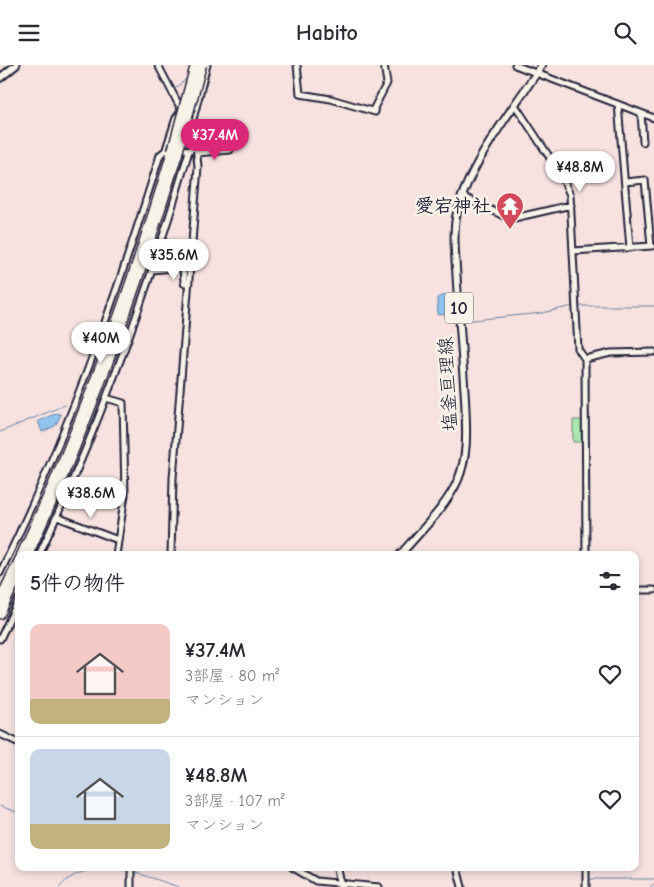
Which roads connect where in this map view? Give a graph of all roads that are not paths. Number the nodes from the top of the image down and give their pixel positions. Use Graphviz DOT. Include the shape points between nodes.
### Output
graph roads {
  1 [pos="16,65"];
  2 [pos="158,65"];
  3 [pos="195,65"];
  4 [pos="202,65"];
  5 [pos="207,65"];
  6 [pos="297,65"];
  7 [pos="384,65"];
  8 [pos="515,65"];
  9 [pos="542,65"];
  10 [pos="536,73"];
  11 [pos="0,77"];
  12 [pos="618,104"];
  13 [pos="515,105"];
  14 [pos="182,111"];
  15 [pos="641,113"];
  16 [pos="654,118"];
  17 [pos="190,131"];
  18 [pos="643,142"];
  19 [pos="196,145"];
  20 [pos="230,150"];
  21 [pos="172,151"];
  22 [pos="190,151"];
  23 [pos="198,153"];
  24 [pos="625,182"];
  25 [pos="462,196"];
  26 [pos="571,205"];
  27 [pos="652,246"];
  28 [pos="630,248"];
  29 [pos="573,251"];
  30 [pos="152,270"];
  31 [pos="189,283"];
  32 [pos="654,352"];
  33 [pos="585,359"];
  34 [pos="106,398"];
  35 [pos="57,517"];
  36 [pos="118,540"];
  37 [pos="23,551"];
  38 [pos="30,551"];
  39 [pos="41,551"];
  40 [pos="117,551"];
  41 [pos="171,551"];
  42 [pos="403,551"];
  43 [pos="586,551"];
  44 [pos="15,568"];
  45 [pos="2,575"];
  46 [pos="15,583"];
  47 [pos="639,590"];
  48 [pos="654,590"];
  49 [pos="0,599"];
  50 [pos="15,608"];
  51 [pos="0,614"];
  52 [pos="12,614"];
  53 [pos="15,615"];
  54 [pos="0,639"];
  55 [pos="0,734"];
  56 [pos="15,741"];
  57 [pos="131,871"];
  58 [pos="299,871"];
  59 [pos="338,871"];
  60 [pos="458,871"];
  61 [pos="586,871"];
  62 [pos="341,885"];
  63 [pos="131,887"];
  64 [pos="378,887"];
  65 [pos="462,887"];
  66 [pos="586,887"];
  1 -- 11 [label="main road"];
  2 -- 14 [label="street"];
  3 -- 21 [label="highway, bridge"];
  4 -- 21 [label="highway, bridge"];
  5 -- 17 [label="street"];
  6 -- 7 [label="street" via="300,94 375,112 387,83"];
  8 -- 10 [label="street"];
  9 -- 10 [label="main road, 塩釜亘理線 / 10"];
  10 -- 12 [label="street"];
  10 -- 13 [label="main road, 塩釜亘理線 / 10"];
  12 -- 15 [label="street"];
  12 -- 24 [label="street"];
  13 -- 25 [label="main road, 塩釜亘理線 / 10"];
  13 -- 26 [label="street" via="560,173"];
  14 -- 17 [label="street"];
  14 -- 21 [label="street" via="176,118"];
  15 -- 16 [label="street"];
  15 -- 18 [label="street"];
  17 -- 19 [label="street"];
  19 -- 22 [label="street"];
  19 -- 23 [label="street"];
  20 -- 23 [label="street"];
  21 -- 22 [label="street" via="184,147"];
  21 -- 37 [label="highway" via="100,368"];
  21 -- 38 [label="highway" via="151,240 112,355"];
  21 -- 45 [label="street" via="160,155 110,320 43,486"];
  22 -- 30 [label="street"];
  23 -- 31 [label="street"];
  24 -- 27 [label="street" via="645,180"];
  24 -- 28 [label="street"];
  25 -- 26 [label="street" via="510,219"];
  25 -- 42 [label="main road, 塩釜亘理線 / 10" via="455,246 466,413 465,453 451,493"];
  26 -- 29 [label="street"];
  27 -- 28 [label="street"];
  28 -- 29 [label="street"];
  29 -- 33 [label="street" via="578,349"];
  30 -- 31 [label="street" via="183,267 184,283"];
  30 -- 34 [label="street"];
  31 -- 41 [label="street" via="173,478"];
  32 -- 33 [label="street" via="611,353"];
  33 -- 43 [label="street"];
  34 -- 35 [label="street"];
  34 -- 36 [label="street" via="123,403 125,494"];
  35 -- 36 [label="street"];
  35 -- 39 [label="street"];
  36 -- 40 [label="street"];
  44 -- 49 [label="highway"];
  46 -- 51 [label="highway"];
  47 -- 48 [label="street"];
  50 -- 52 [label="street"];
  52 -- 53 [label="street"];
  52 -- 54 [label="street"];
  55 -- 56 [label="street"];
  57 -- 63 [label="street"];
  58 -- 62 [label="street" via="316,881"];
  59 -- 62 [label="main road"];
  60 -- 65 [label="street"];
  61 -- 66 [label="street"];
  62 -- 64 [label="street"];
}
